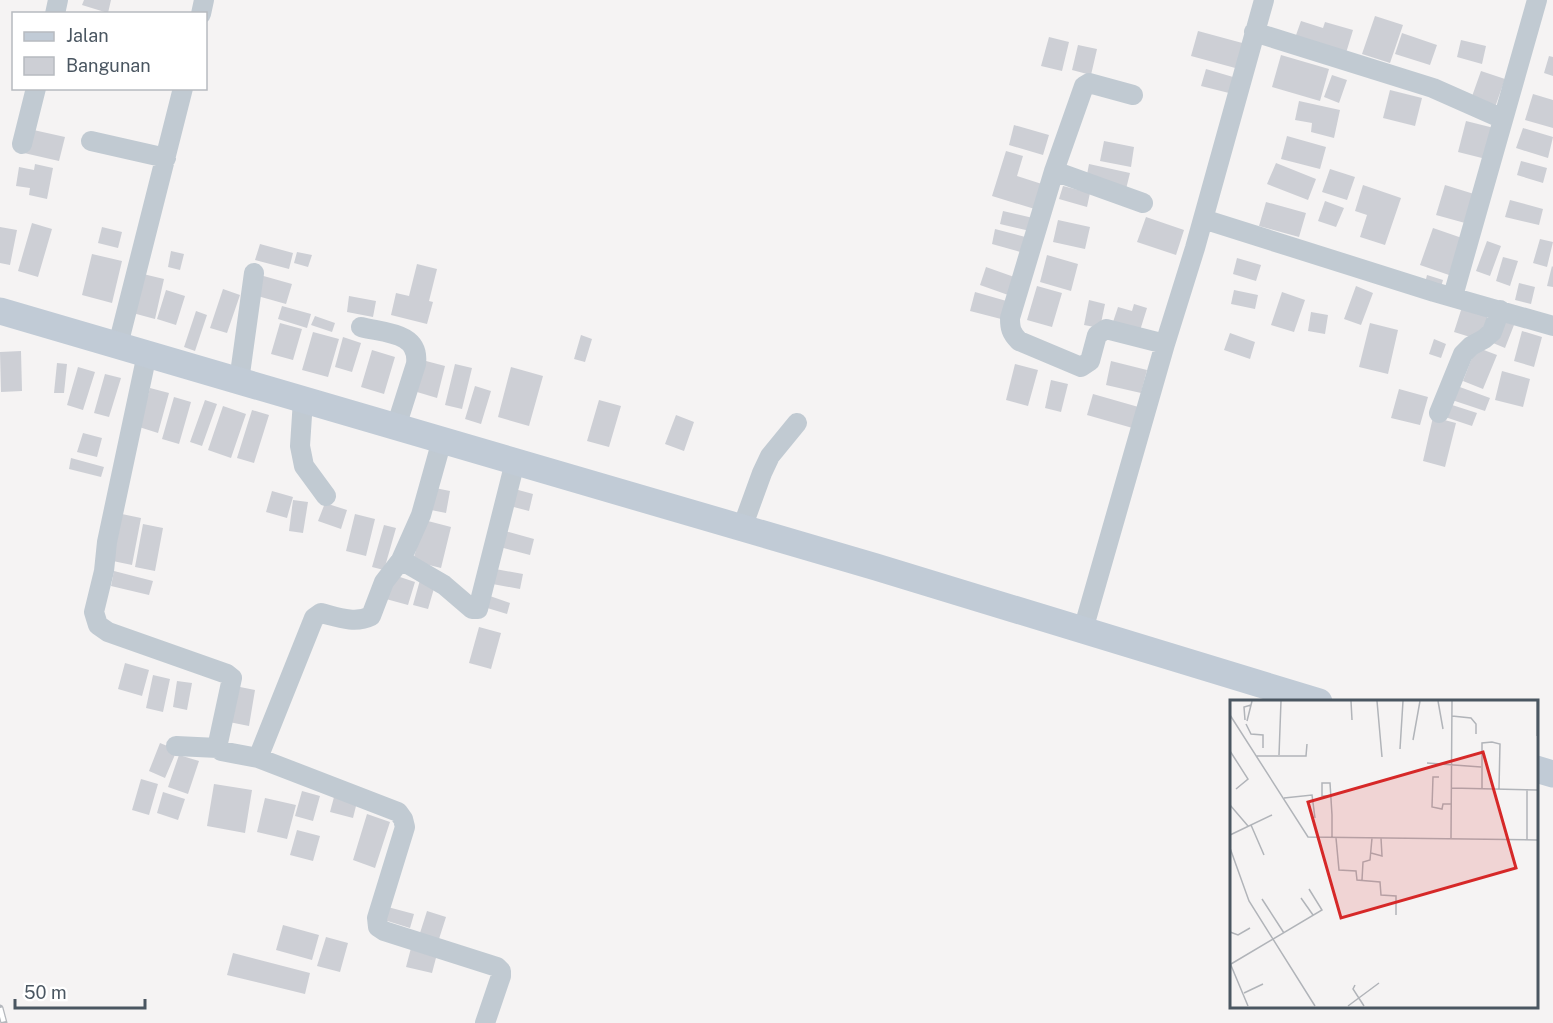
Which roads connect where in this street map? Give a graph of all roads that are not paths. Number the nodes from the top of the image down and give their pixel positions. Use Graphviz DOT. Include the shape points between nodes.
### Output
graph roads {
  1 [pos="1264,0"];
  2 [pos="1537,0"];
  3 [pos="1254,32"];
  4 [pos="36,90"];
  5 [pos="183,90"];
  6 [pos="1133,95"];
  7 [pos="1503,119"];
  8 [pos="91,141"];
  9 [pos="22,144"];
  10 [pos="166,158"];
  11 [pos="1054,171"];
  12 [pos="1143,203"];
  13 [pos="1203,219"];
  14 [pos="254,273"];
  15 [pos="1453,296"];
  16 [pos="1500,310"];
  17 [pos="0,311"];
  18 [pos="1553,326"];
  19 [pos="361,327"];
  20 [pos="1165,344"];
  21 [pos="118,345"];
  22 [pos="147,354"];
  23 [pos="239,381"];
  24 [pos="303,400"];
  25 [pos="1439,413"];
  26 [pos="797,423"];
  27 [pos="396,427"];
  28 [pos="442,440"];
  29 [pos="515,462"];
  30 [pos="326,496"];
  31 [pos="742,528"];
  32 [pos="401,560"];
  33 [pos="1083,630"];
  34 [pos="1312,700"];
  35 [pos="176,746"];
  36 [pos="218,748"];
  37 [pos="258,758"];
  38 [pos="1538,770"];
  39 [pos="1553,774"];
  40 [pos="485,1023"];
  1 -- 3 [label="street"];
  2 -- 7 [label="street"];
  3 -- 7 [label="street" via="1428,86"];
  3 -- 13 [label="street"];
  4 -- 9 [label="street"];
  5 -- 10 [label="street"];
  6 -- 11 [label="street" via="1099,84 1084,86"];
  7 -- 15 [label="street"];
  8 -- 10 [label="street"];
  10 -- 21 [label="street"];
  11 -- 12 [label="street"];
  11 -- 20 [label="street" via="1010,318 1012,334 1081,367 1090,361 1098,335 1106,329"];
  13 -- 15 [label="street"];
  13 -- 20 [label="street"];
  14 -- 23 [label="street"];
  15 -- 16 [label="street"];
  16 -- 18 [label="street"];
  16 -- 25 [label="street" via="1492,332 1463,354"];
  17 -- 21 [label="main road"];
  19 -- 27 [label="street" via="408,339 414,346 416,364"];
  20 -- 33 [label="street"];
  21 -- 22 [label="main road"];
  22 -- 23 [label="main road"];
  22 -- 36 [label="street" via="94,612 98,625 108,632 232,678"];
  23 -- 24 [label="main road"];
  24 -- 27 [label="main road"];
  24 -- 30 [label="street" via="300,446 304,466"];
  26 -- 31 [label="street" via="770,456"];
  27 -- 28 [label="main road"];
  28 -- 29 [label="main road"];
  28 -- 32 [label="street" via="421,516"];
  29 -- 31 [label="main road"];
  29 -- 32 [label="street" via="478,609 472,609 444,585"];
  31 -- 33 [label="main road"];
  32 -- 37 [label="street" via="384,582 371,616 348,620 321,613 314,618"];
  33 -- 34 [label="main road"];
  35 -- 36 [label="street"];
  36 -- 37 [label="street" via="226,754"];
  37 -- 40 [label="street" via="398,812 405,827 377,918 378,927 497,967 501,976"];
  38 -- 39 [label="main road"];
}
